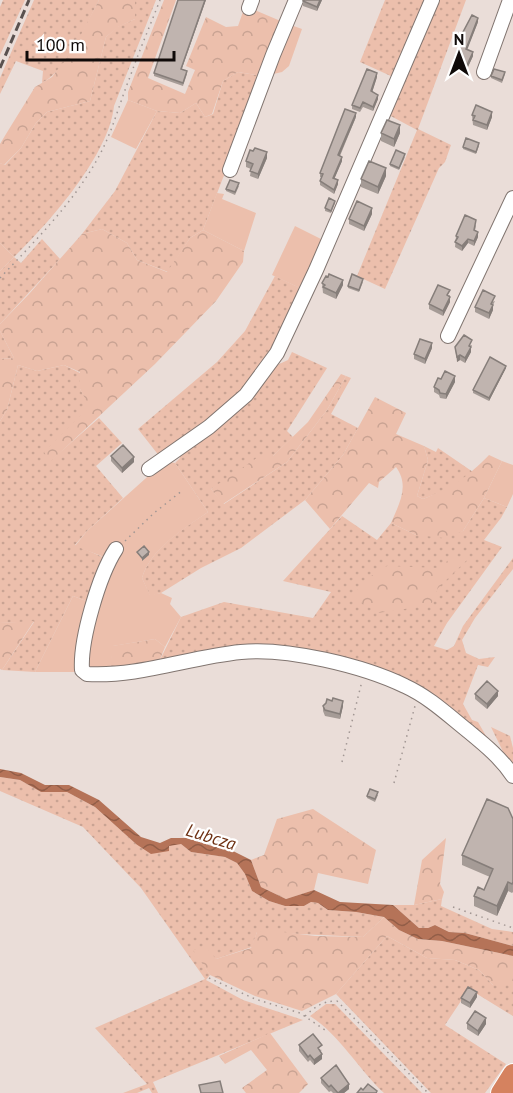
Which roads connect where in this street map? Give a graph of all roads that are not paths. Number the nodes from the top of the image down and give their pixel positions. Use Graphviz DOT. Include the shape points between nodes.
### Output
graph roads {
  1 [pos="296,0"];
  2 [pos="432,0"];
  3 [pos="510,0"];
  4 [pos="484,72"];
  5 [pos="230,170"];
  6 [pos="513,198"];
  7 [pos="448,336"];
  8 [pos="149,469"];
  9 [pos="116,549"];
  10 [pos="513,776"];
  11 [pos="513,1074"];
  12 [pos="501,1093"];
  1 -- 5 [label="street"];
  2 -- 8 [label="street" via="278,353 246,395"];
  3 -- 4 [label="street"];
  6 -- 7 [label="street"];
  9 -- 10 [label="street" via="99,585 84,644 82,670 87,674 131,673 183,660 241,652 267,650 298,655 406,686 491,750"];
  11 -- 12 [label="highway"];
}
